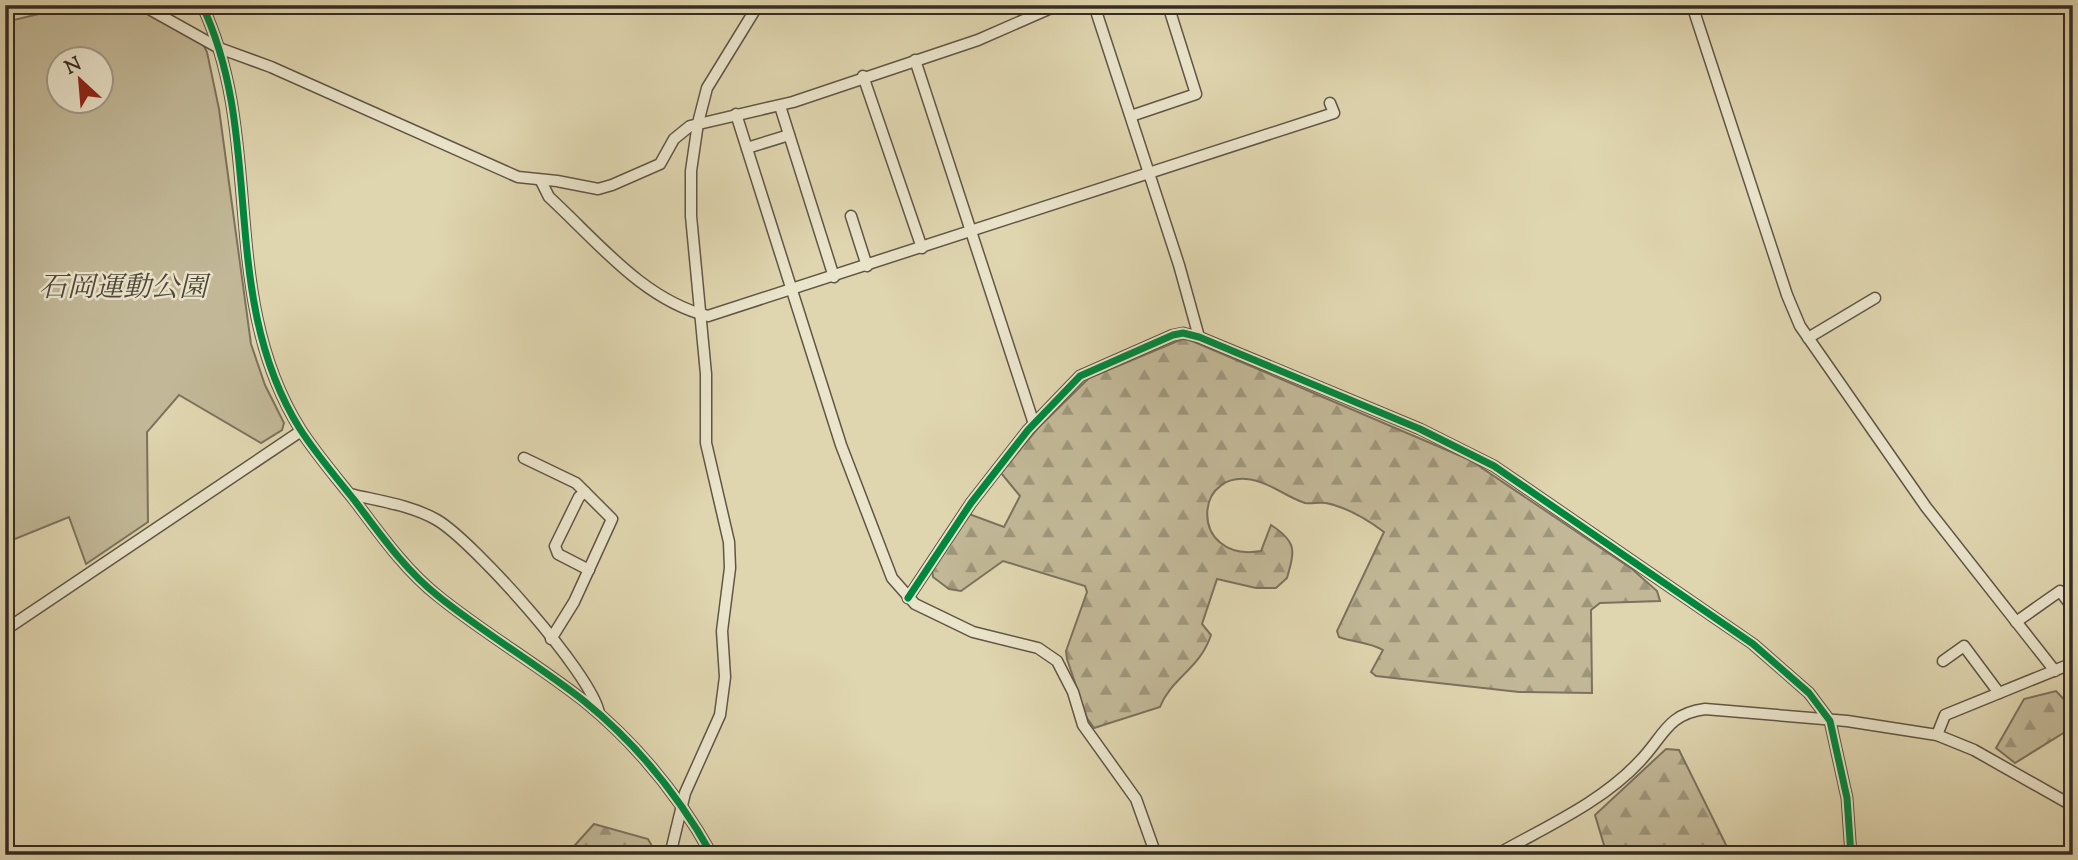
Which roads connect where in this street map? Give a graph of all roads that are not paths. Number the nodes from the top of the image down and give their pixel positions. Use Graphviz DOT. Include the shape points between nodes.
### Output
graph roads {
  1 [pos="142,5"];
  2 [pos="202,5"];
  3 [pos="758,5"];
  4 [pos="1058,5"];
  5 [pos="1094,5"];
  6 [pos="1168,5"];
  7 [pos="1692,5"];
  8 [pos="219,48"];
  9 [pos="915,60"];
  10 [pos="863,76"];
  11 [pos="1330,103"];
  12 [pos="780,106"];
  13 [pos="736,114"];
  14 [pos="1131,116"];
  15 [pos="698,123"];
  16 [pos="789,135"];
  17 [pos="747,148"];
  18 [pos="1150,173"];
  19 [pos="541,181"];
  20 [pos="851,216"];
  21 [pos="971,231"];
  22 [pos="922,248"];
  23 [pos="867,266"];
  24 [pos="834,277"];
  25 [pos="794,290"];
  26 [pos="1875,298"];
  27 [pos="703,314"];
  28 [pos="1199,337"];
  29 [pos="1808,338"];
  30 [pos="1034,424"];
  31 [pos="301,431"];
  32 [pos="524,458"];
  33 [pos="585,492"];
  34 [pos="349,494"];
  35 [pos="589,570"];
  36 [pos="908,598"];
  37 [pos="2073,608"];
  38 [pos="2016,622"];
  39 [pos="5,630"];
  40 [pos="551,639"];
  41 [pos="1943,661"];
  42 [pos="2073,663"];
  43 [pos="2055,671"];
  44 [pos="1999,693"];
  45 [pos="599,713"];
  46 [pos="1830,721"];
  47 [pos="1937,735"];
  48 [pos="681,804"];
  49 [pos="2073,806"];
  50 [pos="670,855"];
  51 [pos="712,855"];
  52 [pos="1156,855"];
  53 [pos="1496,855"];
  54 [pos="1850,855"];
  1 -- 8 [label="street"];
  2 -- 8 [label="street"];
  3 -- 15 [label="street" via="707,88"];
  4 -- 9 [label="street" via="978,40"];
  5 -- 14 [label="street"];
  6 -- 14 [label="street" via="1196,94"];
  7 -- 29 [label="street" via="1787,295"];
  8 -- 19 [label="street" via="506,173"];
  8 -- 31 [label="street" via="231,105 258,334 276,385"];
  9 -- 10 [label="street"];
  9 -- 21 [label="street"];
  10 -- 12 [label="street"];
  10 -- 22 [label="street"];
  11 -- 18 [label="street" via="1334,113"];
  12 -- 13 [label="street"];
  12 -- 16 [label="street"];
  13 -- 15 [label="street"];
  13 -- 17 [label="street"];
  14 -- 18 [label="street"];
  15 -- 19 [label="street" via="680,132 660,164 612,185 598,189"];
  15 -- 27 [label="street" via="690,205"];
  16 -- 17 [label="street"];
  16 -- 24 [label="street"];
  17 -- 25 [label="street"];
  18 -- 21 [label="street"];
  18 -- 28 [label="street"];
  19 -- 27 [label="street" via="549,197 646,286"];
  20 -- 23 [label="street"];
  21 -- 22 [label="street"];
  21 -- 30 [label="street"];
  22 -- 23 [label="street"];
  23 -- 24 [label="street"];
  24 -- 25 [label="street"];
  25 -- 27 [label="street" via="716,315"];
  25 -- 36 [label="street" via="841,445 892,578"];
  26 -- 29 [label="street"];
  27 -- 48 [label="street" via="706,443 729,542 730,580 722,631 725,677 720,715"];
  28 -- 30 [label="street" via="1173,335 1085,372"];
  28 -- 46 [label="street" via="1420,429 1494,466 1753,645 1809,693"];
  29 -- 38 [label="street" via="1926,507"];
  30 -- 36 [label="street" via="971,503"];
  31 -- 34 [label="street"];
  31 -- 39 [label="street"];
  32 -- 33 [label="street" via="571,480"];
  33 -- 35 [label="street" via="612,519"];
  33 -- 35 [label="street" via="555,546 558,554"];
  34 -- 40 [label="street" via="419,511 447,527"];
  34 -- 45 [label="street" via="426,586"];
  35 -- 40 [label="street"];
  36 -- 52 [label="street" via="973,632 1038,648 1056,660 1083,725 1136,799"];
  37 -- 38 [label="street" via="2060,591"];
  38 -- 43 [label="street"];
  40 -- 45 [label="street" via="593,695"];
  41 -- 44 [label="street" via="1964,646"];
  42 -- 43 [label="street"];
  43 -- 44 [label="street"];
  44 -- 47 [label="street" via="1945,715"];
  45 -- 48 [label="street"];
  46 -- 47 [label="street"];
  46 -- 53 [label="street" via="1705,709 1686,712 1675,718 1622,779"];
  46 -- 54 [label="street" via="1847,798"];
  47 -- 49 [label="street" via="1974,750"];
  48 -- 50 [label="street"];
  48 -- 51 [label="street"];
}
